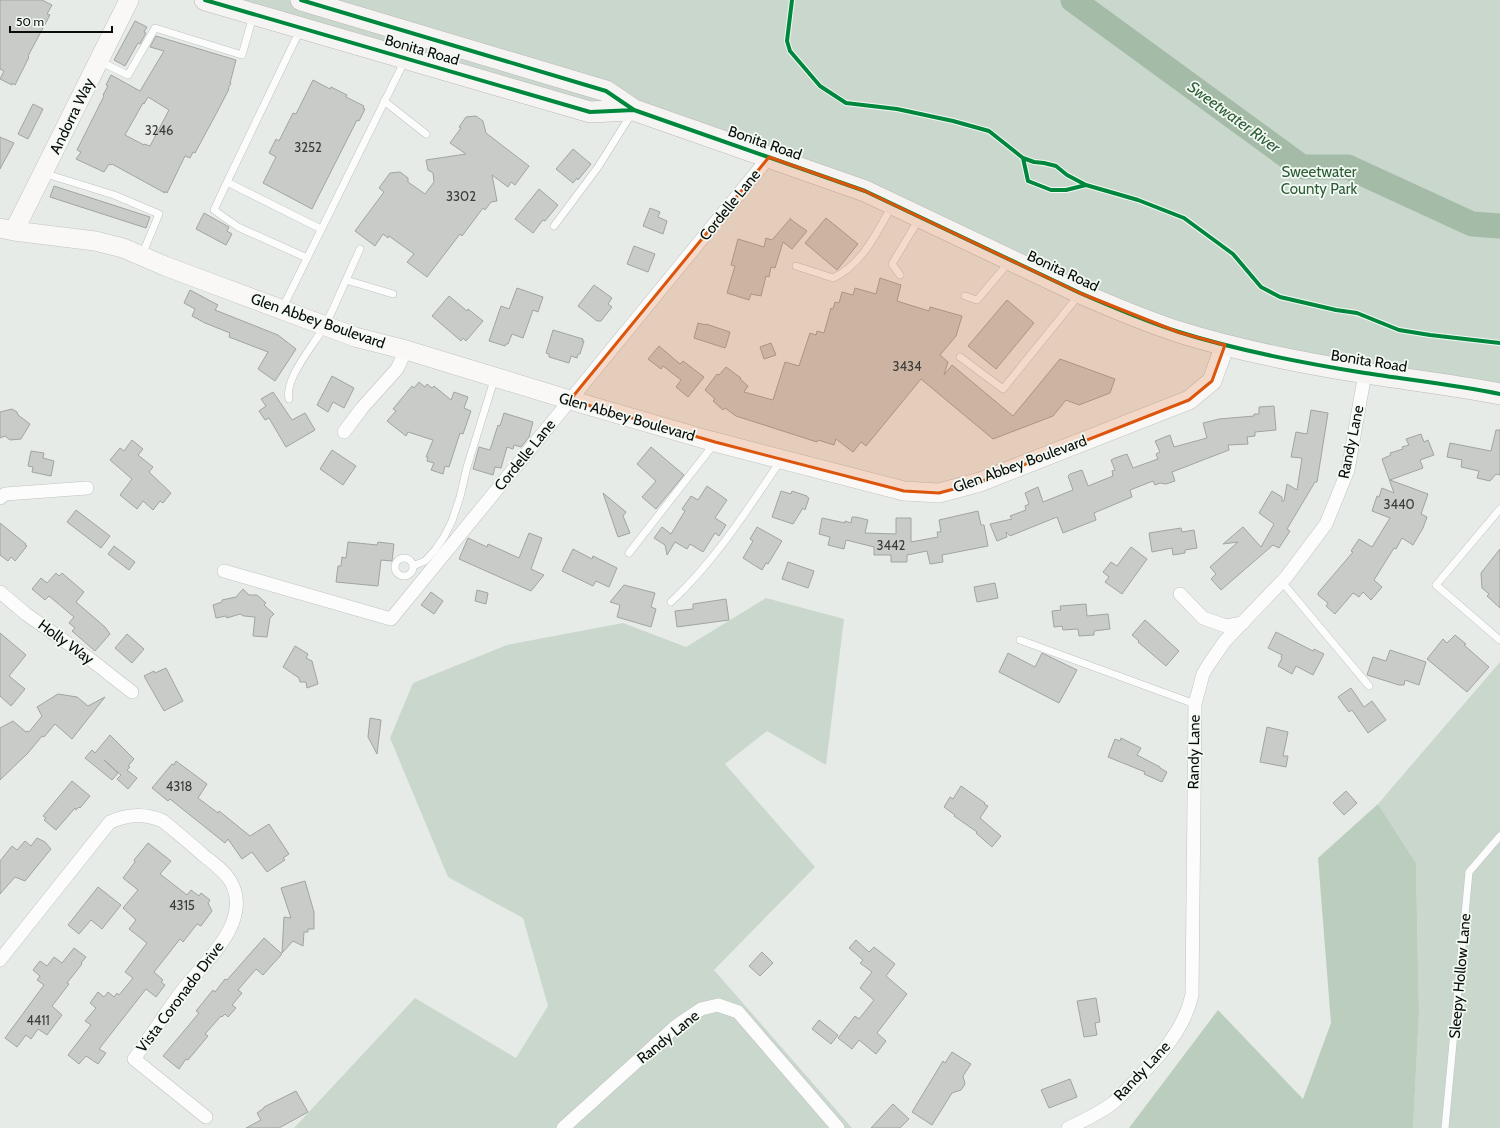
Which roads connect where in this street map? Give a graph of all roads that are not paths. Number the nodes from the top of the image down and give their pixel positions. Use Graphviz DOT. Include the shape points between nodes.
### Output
graph roads {
  1 [pos="129,0"];
  2 [pos="205,0"];
  3 [pos="301,0"];
  4 [pos="253,14"];
  5 [pos="301,28"];
  6 [pos="406,58"];
  7 [pos="99,61"];
  8 [pos="384,101"];
  9 [pos="634,110"];
  10 [pos="426,134"];
  11 [pos="769,157"];
  12 [pos="43,173"];
  13 [pos="227,182"];
  14 [pos="893,204"];
  15 [pos="920,217"];
  16 [pos="554,226"];
  17 [pos="7,229"];
  18 [pos="321,229"];
  19 [pos="360,249"];
  20 [pos="141,256"];
  21 [pos="307,258"];
  22 [pos="1012,260"];
  23 [pos="796,266"];
  24 [pos="900,275"];
  25 [pos="346,280"];
  26 [pos="1080,293"];
  27 [pos="393,294"];
  28 [pos="965,296"];
  29 [pos="281,310"];
  30 [pos="325,326"];
  31 [pos="1225,345"];
  32 [pos="406,350"];
  33 [pos="960,358"];
  34 [pos="1365,373"];
  35 [pos="495,377"];
  36 [pos="1500,394"];
  37 [pos="289,399"];
  38 [pos="570,400"];
  39 [pos="344,432"];
  40 [pos="715,442"];
  41 [pos="782,459"];
  42 [pos="87,488"];
  43 [pos="0,498"];
  44 [pos="1500,509"];
  45 [pos="629,553"];
  46 [pos="413,566"];
  47 [pos="224,571"];
  48 [pos="1282,582"];
  49 [pos="0,592"];
  50 [pos="1180,594"];
  51 [pos="671,602"];
  52 [pos="1243,623"];
  53 [pos="1020,640"];
  54 [pos="1500,640"];
  55 [pos="1369,686"];
  56 [pos="132,692"];
  57 [pos="1194,704"];
  58 [pos="1500,836"];
  59 [pos="0,960"];
  60 [pos="206,1117"];
  61 [pos="563,1128"];
  62 [pos="838,1128"];
  63 [pos="1068,1128"];
  64 [pos="1445,1128"];
  1 -- 7 [label="street, Andorra Way"];
  2 -- 4 [label="main road, Bonita Road"];
  3 -- 9 [label="main road, Bonita Road" via="606,91"];
  4 -- 5 [label="main road, Bonita Road"];
  4 -- 7 [label="lane" via="242,54 155,28 128,75"];
  5 -- 6 [label="main road, Bonita Road"];
  5 -- 13 [label="lane"];
  6 -- 8 [label="lane"];
  6 -- 9 [label="main road, Bonita Road" via="590,112"];
  7 -- 12 [label="street, Andorra Way"];
  8 -- 10 [label="lane"];
  8 -- 18 [label="lane"];
  9 -- 11 [label="main road, Bonita Road"];
  9 -- 16 [label="lane" via="598,167"];
  11 -- 14 [label="main road, Bonita Road" via="865,191"];
  11 -- 38 [label="street, Cordelle Lane"];
  12 -- 17 [label="street, Andorra Way"];
  12 -- 20 [label="lane" via="114,195 159,214"];
  13 -- 18 [label="lane"];
  13 -- 21 [label="lane" via="214,210 238,226"];
  14 -- 15 [label="main road, Bonita Road"];
  14 -- 23 [label="lane" via="867,247 854,264 842,274 833,278"];
  15 -- 22 [label="main road, Bonita Road"];
  15 -- 24 [label="lane" via="892,264"];
  17 -- 20 [label="street, Glen Abbey Boulevard" via="95,241 123,248"];
  18 -- 21 [label="lane"];
  19 -- 25 [label="lane"];
  20 -- 29 [label="street, Glen Abbey Boulevard"];
  21 -- 29 [label="lane"];
  22 -- 26 [label="main road, Bonita Road"];
  22 -- 28 [label="lane" via="977,300"];
  25 -- 27 [label="lane"];
  25 -- 30 [label="lane"];
  26 -- 31 [label="main road, Bonita Road" via="1178,332"];
  26 -- 33 [label="lane" via="1003,389"];
  29 -- 30 [label="street, Glen Abbey Boulevard"];
  30 -- 32 [label="street, Glen Abbey Boulevard" via="355,337"];
  30 -- 37 [label="lane" via="294,375 287,392"];
  31 -- 34 [label="main road, Bonita Road"];
  31 -- 41 [label="street, Glen Abbey Boulevard" via="1212,381 1189,400 980,482 939,493 904,491"];
  32 -- 35 [label="street, Glen Abbey Boulevard"];
  32 -- 39 [label="street" via="397,369"];
  34 -- 36 [label="main road, Bonita Road"];
  34 -- 48 [label="street, Randy Lane" via="1348,470 1326,524"];
  35 -- 38 [label="street, Glen Abbey Boulevard"];
  35 -- 46 [label="lane" via="452,521 444,537 426,561"];
  38 -- 40 [label="street, Glen Abbey Boulevard"];
  38 -- 47 [label="street, Cordelle Lane" via="391,619"];
  40 -- 41 [label="street, Glen Abbey Boulevard"];
  40 -- 45 [label="lane"];
  41 -- 51 [label="lane" via="742,519 688,586"];
  42 -- 43 [label="street" via="4,494"];
  44 -- 54 [label="lane" via="1436,585"];
  48 -- 52 [label="street, Randy Lane"];
  48 -- 55 [label="lane"];
  49 -- 56 [label="street, Holly Way"];
  50 -- 52 [label="street" via="1203,618 1226,626"];
  52 -- 57 [label="street, Randy Lane" via="1225,641 1208,664"];
  53 -- 57 [label="lane"];
  57 -- 63 [label="street, Randy Lane" via="1192,995 1188,1011 1177,1032 1153,1062 1113,1103"];
  58 -- 64 [label="lane, Sleepy Hollow Lane" via="1469,872"];
  59 -- 60 [label="street, Vista Coronado Drive" via="110,822 140,815 163,821 226,874 235,890 236,908 221,945 183,990 134,1059"];
  61 -- 62 [label="street, Randy Lane" via="676,1026 701,1009 718,1005 738,1012"];
}
